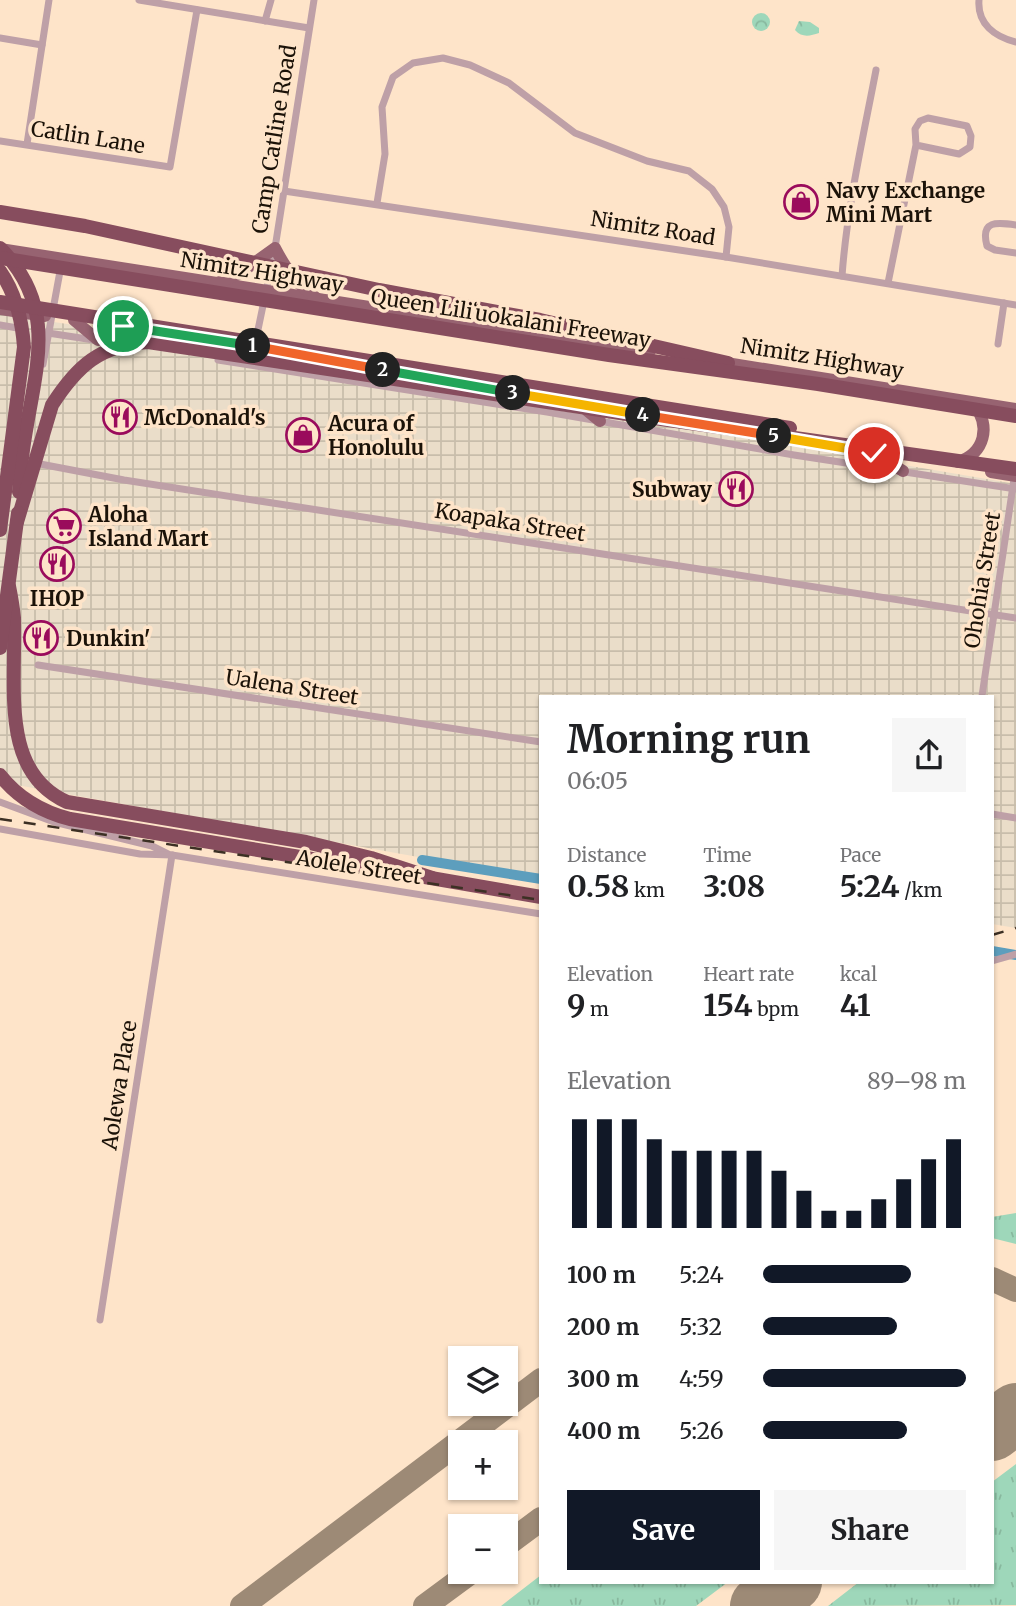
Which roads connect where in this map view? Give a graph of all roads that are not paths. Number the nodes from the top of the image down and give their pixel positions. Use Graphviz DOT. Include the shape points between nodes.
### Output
graph roads {
  1 [pos="49,0"];
  2 [pos="139,0"];
  3 [pos="271,0"];
  4 [pos="314,0"];
  5 [pos="979,0"];
  6 [pos="197,10"];
  7 [pos="265,21"];
  8 [pos="309,29"];
  9 [pos="0,38"];
  10 [pos="1016,42"];
  11 [pos="42,45"];
  12 [pos="876,70"];
  13 [pos="0,141"];
  14 [pos="27,144"];
  15 [pos="916,145"];
  16 [pos="284,191"];
  17 [pos="377,203"];
  18 [pos="0,212"];
  19 [pos="1016,225"];
  20 [pos="0,248"];
  21 [pos="275,248"];
  22 [pos="1016,253"];
  23 [pos="726,257"];
  24 [pos="0,258"];
  25 [pos="62,259"];
  26 [pos="0,271"];
  27 [pos="842,276"];
  28 [pos="888,283"];
  29 [pos="215,284"];
  30 [pos="266,292"];
  31 [pos="321,301"];
  32 [pos="0,302"];
  33 [pos="1004,303"];
  34 [pos="1016,305"];
  35 [pos="0,309"];
  36 [pos="52,317"];
  37 [pos="74,320"];
  38 [pos="0,325"];
  39 [pos="49,333"];
  40 [pos="98,340"];
  41 [pos="998,344"];
  42 [pos="255,346"];
  43 [pos="271,349"];
  44 [pos="249,365"];
  45 [pos="293,372"];
  46 [pos="456,384"];
  47 [pos="818,384"];
  48 [pos="432,393"];
  49 [pos="966,400"];
  50 [pos="580,404"];
  51 [pos="1016,409"];
  52 [pos="1016,416"];
  53 [pos="600,421"];
  54 [pos="874,453"];
  55 [pos="0,457"];
  56 [pos="23,461"];
  57 [pos="940,464"];
  58 [pos="903,471"];
  59 [pos="1016,476"];
  60 [pos="17,522"];
  61 [pos="0,530"];
  62 [pos="9,586"];
  63 [pos="994,615"];
  64 [pos="1016,618"];
  65 [pos="0,626"];
  66 [pos="0,648"];
  67 [pos="38,665"];
  68 [pos="982,695"];
  69 [pos="539,742"];
  70 [pos="0,775"];
  71 [pos="0,802"];
  72 [pos="994,814"];
  73 [pos="1016,818"];
  74 [pos="0,829"];
  75 [pos="14,832"];
  76 [pos="0,835"];
  77 [pos="172,855"];
  78 [pos="432,878"];
  79 [pos="539,897"];
  80 [pos="539,914"];
  81 [pos="1016,954"];
  82 [pos="994,960"];
  83 [pos="100,1320"];
  1 -- 11 [label="street"];
  2 -- 6 [label="street"];
  3 -- 7 [label="street"];
  4 -- 8 [label="street, Camp Catline Road"];
  5 -- 10 [label="street" via="983,21 991,32"];
  6 -- 7 [label="street"];
  6 -- 14 [label="street, Catlin Lane" via="170,167"];
  7 -- 8 [label="street"];
  8 -- 16 [label="street, Camp Catline Road"];
  9 -- 11 [label="street"];
  11 -- 14 [label="street"];
  12 -- 27 [label="street"];
  13 -- 14 [label="street, Catlin Lane"];
  15 -- 15 [label="street" via="915,129 919,121 928,118 967,125 971,132 970,148 959,154"];
  15 -- 28 [label="street"];
  16 -- 17 [label="street, Nimitz Road"];
  16 -- 21 [label="street, Camp Catline Road"];
  17 -- 23 [label="street, Nimitz Road"];
  17 -- 23 [label="street" via="385,154 382,107 393,77 413,62 443,58 509,83 575,133 647,161 689,171 724,206 729,227"];
  18 -- 47 [label="highway" via="540,320"];
  19 -- 22 [label="street" via="997,222 988,226 984,235 986,246"];
  20 -- 25 [label="main road, Nimitz Highway"];
  20 -- 60 [label="highway" via="23,275 40,336"];
  21 -- 29 [label="main road" via="239,274"];
  21 -- 30 [label="street, Camp Catline Road"];
  21 -- 31 [label="main road" via="289,274"];
  23 -- 27 [label="street, Nimitz Road"];
  24 -- 47 [label="highway, Queen Liliʻuokalani Freeway"];
  25 -- 29 [label="main road, Nimitz Highway"];
  25 -- 36 [label="street"];
  26 -- 61 [label="highway" via="15,299 24,347"];
  27 -- 28 [label="street, Nimitz Road"];
  28 -- 33 [label="street, Nimitz Road"];
  29 -- 30 [label="main road, Nimitz Highway"];
  30 -- 31 [label="main road, Nimitz Highway"];
  30 -- 42 [label="street, Camp Catline Road"];
  31 -- 49 [label="main road, Nimitz Highway"];
  32 -- 59 [label="highway"];
  33 -- 34 [label="street, Nimitz Road"];
  33 -- 41 [label="street"];
  35 -- 36 [label="main road"];
  36 -- 37 [label="main road"];
  36 -- 39 [label="street"];
  37 -- 40 [label="main road"];
  37 -- 42 [label="main road"];
  38 -- 39 [label="street"];
  39 -- 40 [label="street"];
  39 -- 56 [label="street"];
  40 -- 44 [label="street"];
  42 -- 43 [label="main road"];
  42 -- 44 [label="street, Camp Catline Road"];
  43 -- 45 [label="main road"];
  43 -- 46 [label="main road"];
  44 -- 45 [label="street"];
  45 -- 48 [label="street"];
  46 -- 48 [label="main road"];
  46 -- 50 [label="main road"];
  47 -- 52 [label="highway, Queen Liliʻuokalani Freeway"];
  48 -- 53 [label="street"];
  49 -- 51 [label="main road, Nimitz Highway"];
  49 -- 57 [label="main road" via="975,405 983,422 981,444 967,459"];
  50 -- 53 [label="main road"];
  50 -- 54 [label="main road"];
  53 -- 58 [label="street"];
  54 -- 57 [label="main road"];
  54 -- 58 [label="main road"];
  55 -- 56 [label="street, Koapaka Street"];
  56 -- 63 [label="street, Koapaka Street"];
  56 -- 65 [label="street"];
  57 -- 59 [label="main road"];
  58 -- 59 [label="street"];
  59 -- 60 [label="highway" via="148,342 105,351 66,383 52,405"];
  59 -- 63 [label="street, Ohohia Street"];
  60 -- 62 [label="highway"];
  62 -- 65 [label="highway"];
  62 -- 66 [label="highway"];
  62 -- 78 [label="highway" via="14,619 5,730 14,758 45,793 67,802 306,842"];
  63 -- 64 [label="street, Koapaka Street"];
  63 -- 68 [label="street, Ohohia Street"];
  67 -- 69 [label="street, Ualena Street"];
  70 -- 78 [label="highway" via="27,800 58,816"];
  71 -- 77 [label="street, Aolele Street"];
  72 -- 73 [label="street"];
  74 -- 75 [label="street, Aolele Street"];
  75 -- 76 [label="street"];
  75 -- 77 [label="street, Aolele Street" via="140,854"];
  77 -- 80 [label="street, Aolele Street"];
  77 -- 83 [label="street, Aolewa Place"];
  78 -- 79 [label="highway"];
  81 -- 82 [label="street"];
}
